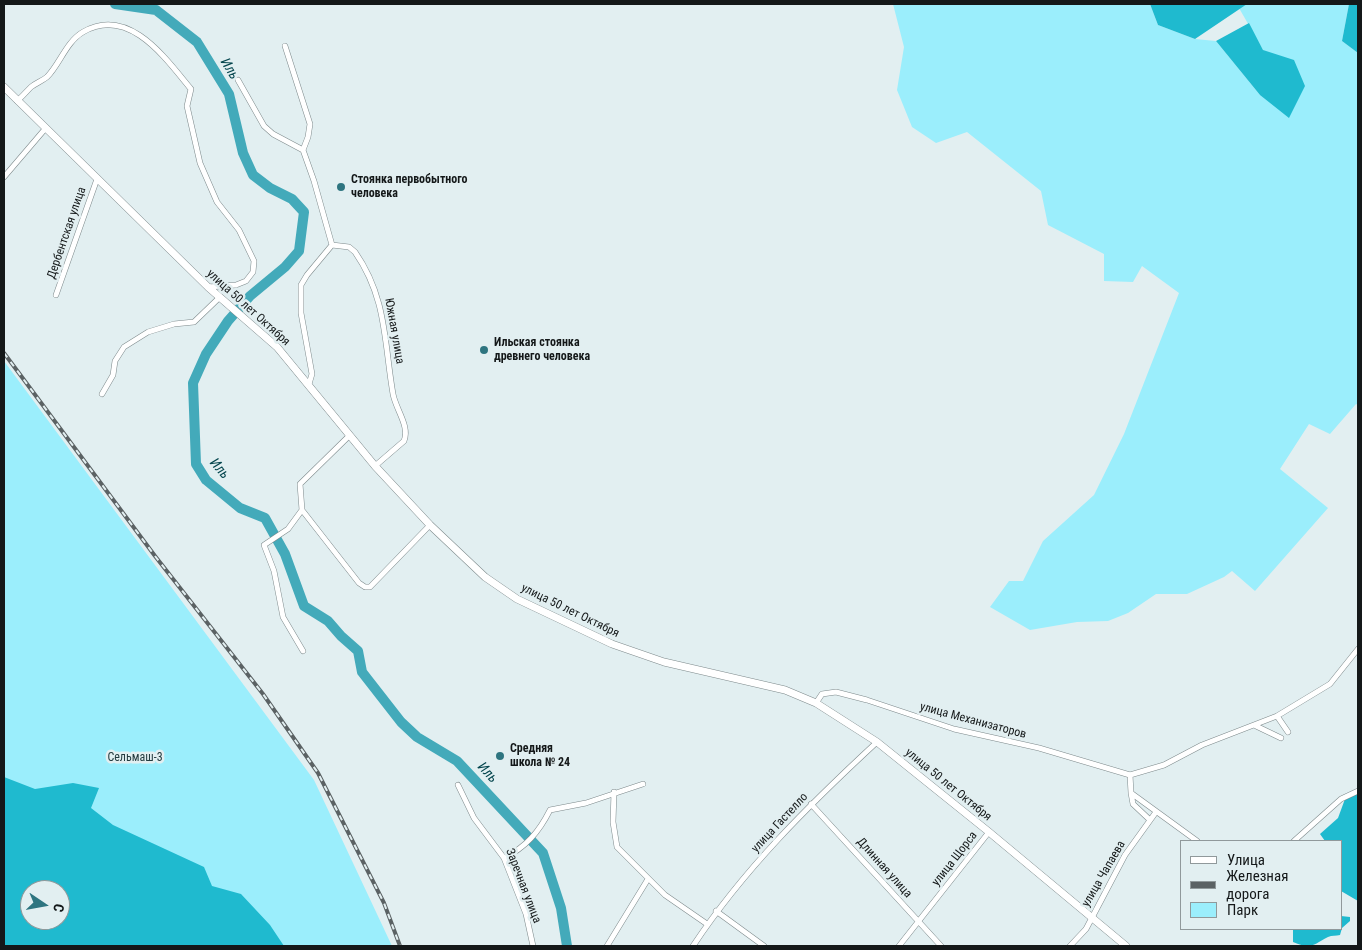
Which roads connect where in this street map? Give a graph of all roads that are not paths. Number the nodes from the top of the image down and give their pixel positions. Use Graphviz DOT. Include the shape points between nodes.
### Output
graph roads {
  1 [pos="285,46"];
  2 [pos="238,80"];
  3 [pos="4,87"];
  4 [pos="18,101"];
  5 [pos="45,129"];
  6 [pos="303,150"];
  7 [pos="4,177"];
  8 [pos="97,179"];
  9 [pos="332,244"];
  10 [pos="208,287"];
  11 [pos="56,295"];
  12 [pos="222,300"];
  13 [pos="309,384"];
  14 [pos="102,394"];
  15 [pos="349,436"];
  16 [pos="375,466"];
  17 [pos="302,510"];
  18 [pos="430,525"];
  19 [pos="1358,649"];
  20 [pos="303,651"];
  21 [pos="816,703"];
  22 [pos="1277,716"];
  23 [pos="1256,726"];
  24 [pos="1288,732"];
  25 [pos="1281,738"];
  26 [pos="876,742"];
  27 [pos="1130,775"];
  28 [pos="643,784"];
  29 [pos="458,785"];
  30 [pos="1358,791"];
  31 [pos="614,792"];
  32 [pos="1131,793"];
  33 [pos="811,804"];
  34 [pos="1156,812"];
  35 [pos="1150,820"];
  36 [pos="989,832"];
  37 [pos="1196,840"];
  38 [pos="1295,840"];
  39 [pos="504,858"];
  40 [pos="648,879"];
  41 [pos="716,911"];
  42 [pos="1091,918"];
  43 [pos="918,921"];
  44 [pos="707,924"];
  45 [pos="533,946"];
  46 [pos="607,946"];
  47 [pos="692,946"];
  48 [pos="764,946"];
  49 [pos="899,946"];
  50 [pos="941,946"];
  51 [pos="1070,946"];
  52 [pos="1126,946"];
  1 -- 6 [label="street" via="310,124"];
  2 -- 6 [label="street" via="264,126"];
  3 -- 4 [label="street, улица 50 лет Октября"];
  4 -- 5 [label="street, улица 50 лет Октября"];
  4 -- 10 [label="street" via="32,86 48,76 62,53 83,32 124,26 142,35 191,89 187,106 200,164 217,202 239,230 254,260 253,272 246,281"];
  5 -- 7 [label="street"];
  5 -- 8 [label="street, улица 50 лет Октября"];
  6 -- 9 [label="street"];
  8 -- 10 [label="street, улица 50 лет Октября"];
  8 -- 11 [label="street, Дербентская улица"];
  9 -- 13 [label="street" via="301,285 301,313 312,374"];
  9 -- 16 [label="street, Южная улица" via="349,247 355,252 379,299 386,328 393,394 406,428 404,441"];
  10 -- 12 [label="street, улица 50 лет Октября"];
  12 -- 13 [label="street, улица 50 лет Октября" via="277,347"];
  12 -- 14 [label="street" via="194,322 148,332 124,347"];
  13 -- 15 [label="street, улица 50 лет Октября"];
  15 -- 16 [label="street, улица 50 лет Октября"];
  15 -- 17 [label="street" via="300,484"];
  16 -- 18 [label="street, улица 50 лет Октября"];
  17 -- 18 [label="street" via="365,588 370,587"];
  17 -- 20 [label="street" via="288,529 264,545 274,572 283,617"];
  18 -- 21 [label="street, улица 50 лет Октября" via="484,577 517,599 612,644 664,662 785,690"];
  19 -- 22 [label="street" via="1330,684"];
  21 -- 26 [label="street, улица 50 лет Октября"];
  21 -- 27 [label="street, улица Механизаторов" via="822,694 836,692 954,729 1039,748"];
  22 -- 23 [label="street"];
  22 -- 24 [label="street"];
  23 -- 25 [label="street"];
  23 -- 27 [label="street" via="1202,745 1164,765"];
  26 -- 33 [label="street, улица Гастелло"];
  26 -- 36 [label="street, улица 50 лет Октября"];
  27 -- 32 [label="street"];
  28 -- 31 [label="street"];
  29 -- 39 [label="street, Заречная улица" via="474,818"];
  30 -- 38 [label="street" via="1341,799"];
  31 -- 39 [label="street" via="586,803 550,810 540,831 519,851"];
  31 -- 40 [label="street" via="613,822 617,847"];
  32 -- 34 [label="street"];
  32 -- 35 [label="street" via="1133,804"];
  33 -- 41 [label="street, улица Гастелло"];
  33 -- 43 [label="street, Длинная улица"];
  34 -- 35 [label="street, улица Чапаева"];
  34 -- 37 [label="street"];
  35 -- 42 [label="street, улица Чапаева" via="1125,854"];
  36 -- 42 [label="street, улица 50 лет Октября"];
  36 -- 43 [label="street, улица Щорса"];
  39 -- 45 [label="street, Заречная улица" via="526,914"];
  40 -- 44 [label="street"];
  40 -- 46 [label="street"];
  41 -- 44 [label="street, улица Гастелло"];
  41 -- 48 [label="street"];
  42 -- 51 [label="street, улица Чапаева" via="1086,929"];
  42 -- 52 [label="street, улица 50 лет Октября"];
  43 -- 49 [label="street, улица Щорса"];
  43 -- 50 [label="street, Длинная улица"];
  44 -- 47 [label="street, улица Гастелло"];
}
